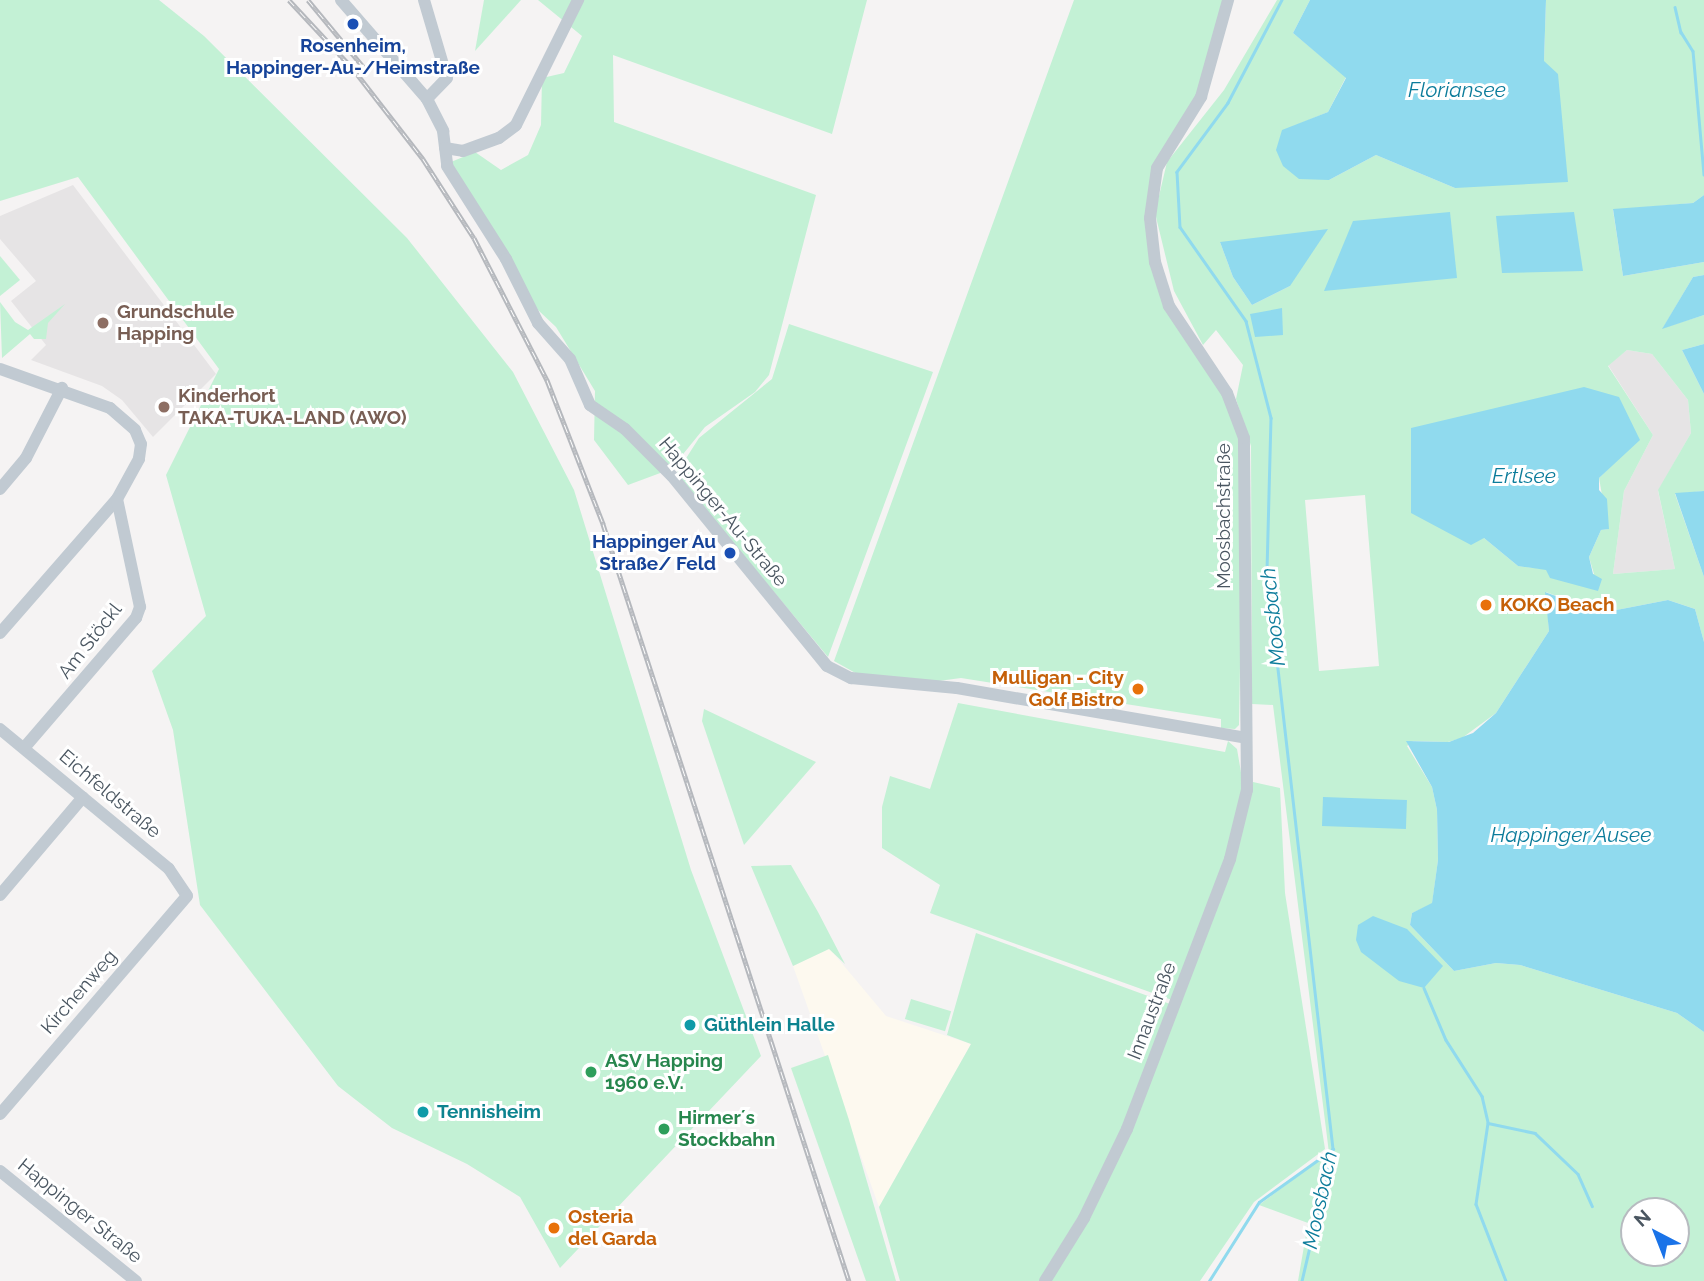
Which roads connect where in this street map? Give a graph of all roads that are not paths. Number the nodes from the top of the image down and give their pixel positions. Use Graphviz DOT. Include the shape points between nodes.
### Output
graph roads {
  1 [pos="341,0"];
  2 [pos="424,0"];
  3 [pos="578,0"];
  4 [pos="1228,0"];
  5 [pos="427,99"];
  6 [pos="445,148"];
  7 [pos="0,369"];
  8 [pos="62,388"];
  9 [pos="0,489"];
  10 [pos="117,499"];
  11 [pos="0,634"];
  12 [pos="5,733"];
  13 [pos="1245,738"];
  14 [pos="24,748"];
  15 [pos="0,749"];
  16 [pos="83,797"];
  17 [pos="0,895"];
  18 [pos="187,896"];
  19 [pos="0,1114"];
  20 [pos="0,1171"];
  21 [pos="136,1281"];
  22 [pos="1045,1281"];
  1 -- 5 [label="street, Happinger-Au-Straße"];
  2 -- 5 [label="street" via="447,78"];
  3 -- 6 [label="street" via="516,125 499,138 463,151"];
  4 -- 13 [label="street, Moosbachstraße" via="1201,97 1157,169 1150,218 1155,262 1169,306 1227,393 1244,438"];
  5 -- 6 [label="street, Happinger-Au-Straße" via="443,131"];
  6 -- 13 [label="street, Happinger-Au-Straße" via="447,166 506,259 537,323 570,359 590,405 625,429 672,476 827,666 870,681 957,688"];
  7 -- 8 [label="street"];
  8 -- 9 [label="street" via="26,458"];
  8 -- 10 [label="street" via="110,408 135,430 141,444 139,459"];
  10 -- 11 [label="street"];
  10 -- 14 [label="street, Am Stöckl" via="139,607 136,618"];
  12 -- 14 [label="street, Eichfeldstraße"];
  12 -- 15 [label="street"];
  13 -- 22 [label="street, Innaustraße" via="1247,790 1230,859 1113,1162"];
  14 -- 16 [label="street, Eichfeldstraße"];
  16 -- 17 [label="street"];
  16 -- 18 [label="street, Eichfeldstraße" via="169,869"];
  18 -- 19 [label="street, Kirchenweg"];
  20 -- 21 [label="street, Happinger Straße"];
}
